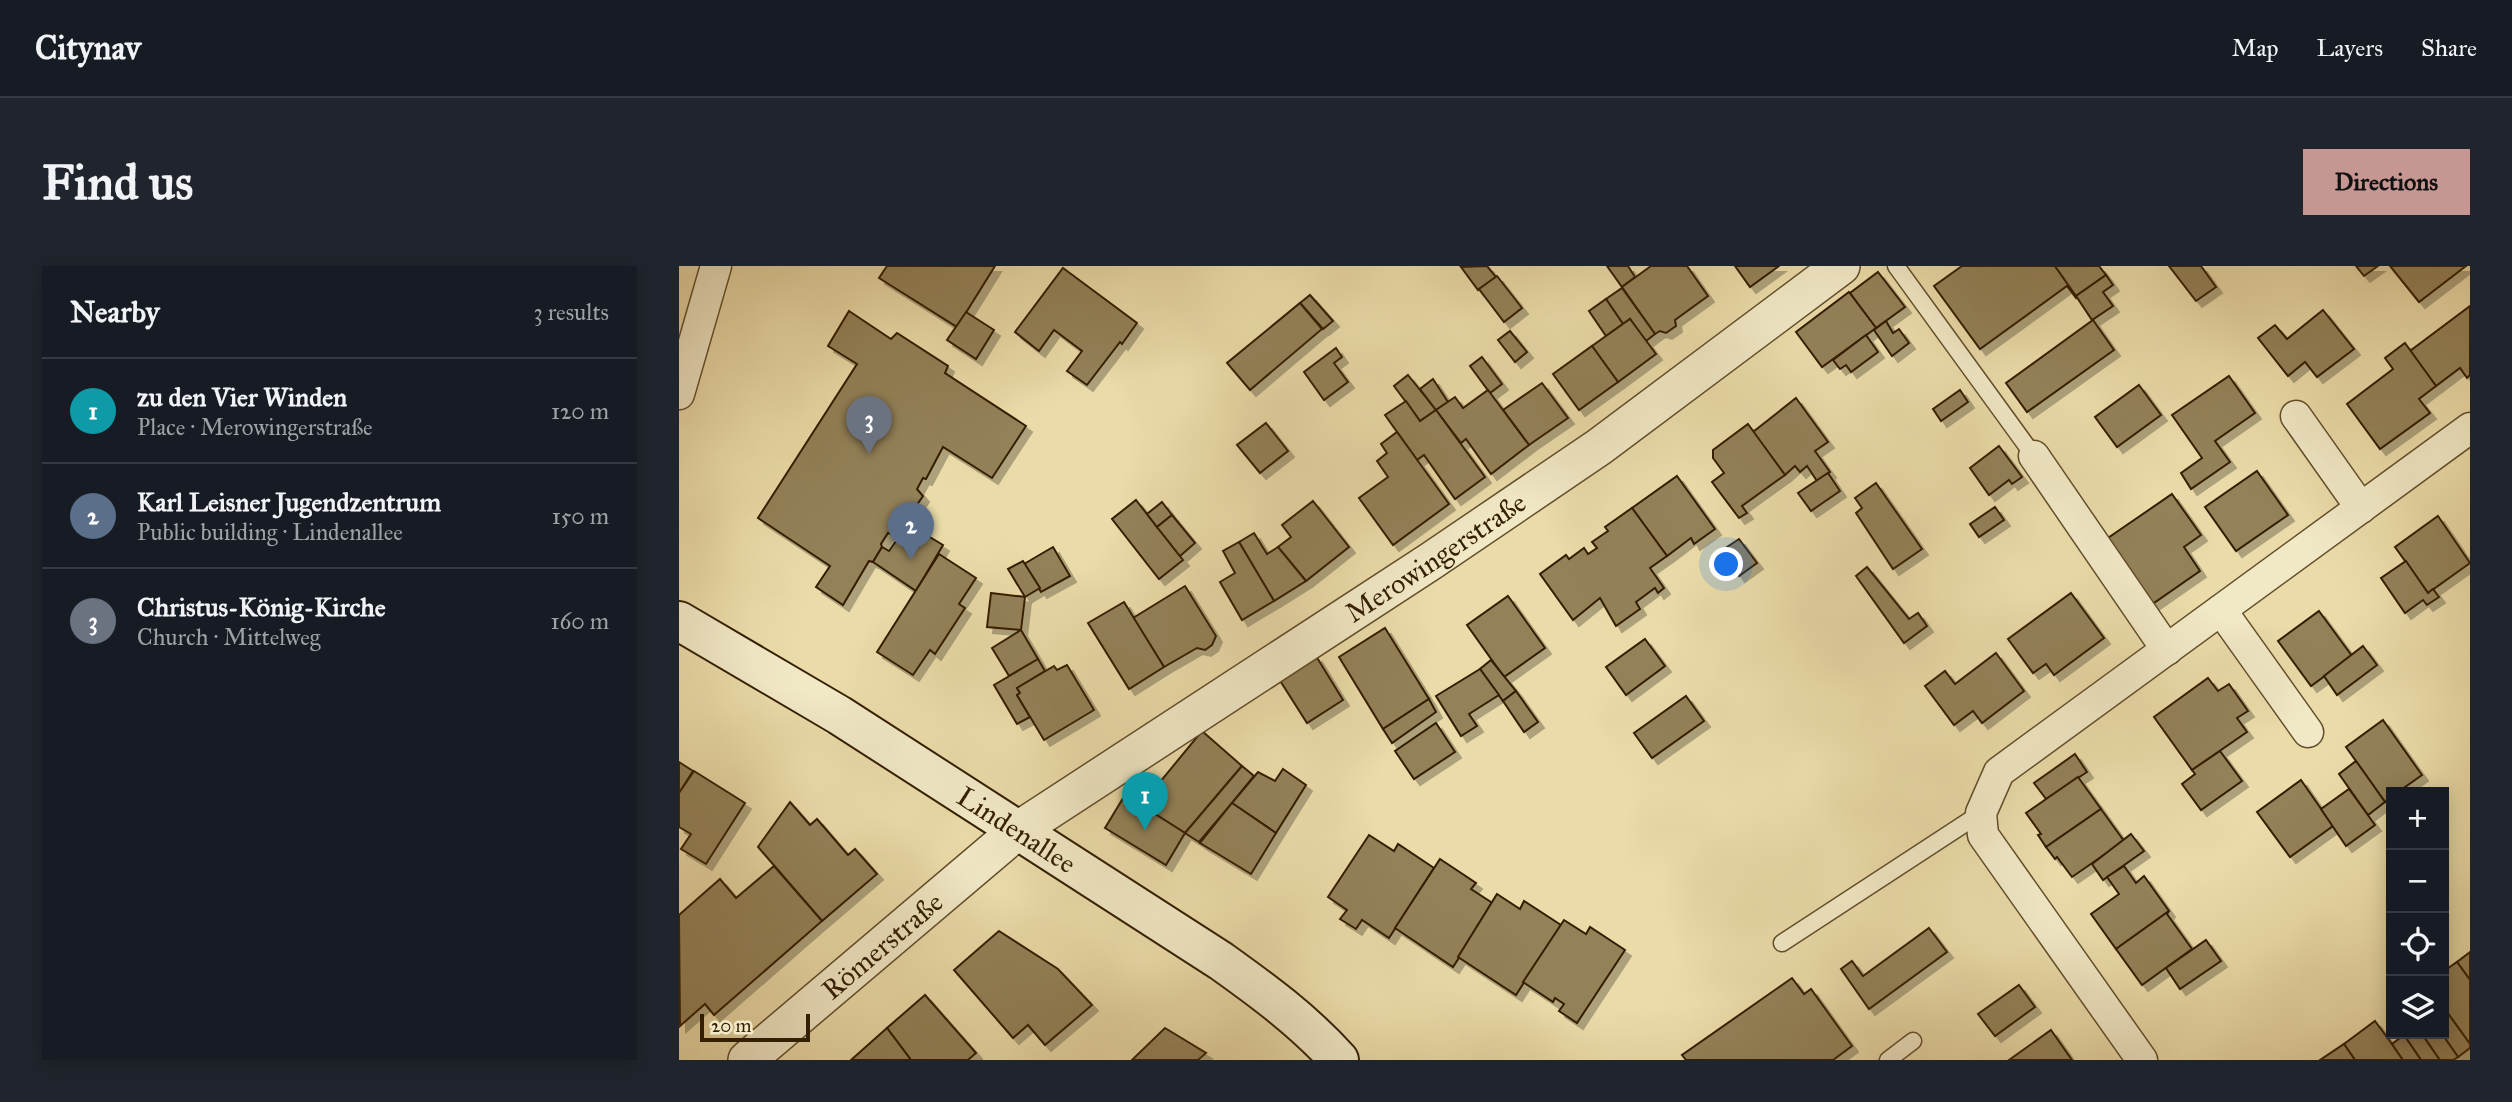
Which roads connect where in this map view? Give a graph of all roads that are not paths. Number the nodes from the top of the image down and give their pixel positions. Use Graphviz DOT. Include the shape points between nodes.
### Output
graph roads {
  1 [pos="716,266"];
  2 [pos="1841,266"];
  3 [pos="1896,266"];
  4 [pos="679,394"];
  5 [pos="2295,416"];
  6 [pos="2467,436"];
  7 [pos="2034,456"];
  8 [pos="2361,508"];
  9 [pos="2221,610"];
  10 [pos="679,621"];
  11 [pos="2167,650"];
  12 [pos="2308,732"];
  13 [pos="1981,813"];
  14 [pos="1017,831"];
  15 [pos="1782,943"];
  16 [pos="1913,1041"];
  17 [pos="747,1060"];
  18 [pos="1339,1060"];
  19 [pos="1888,1060"];
  20 [pos="2142,1060"];
  1 -- 4 [label="street"];
  2 -- 14 [label="street, Merowingerstraße" via="1588,454"];
  3 -- 7 [label="lane"];
  5 -- 8 [label="street"];
  6 -- 8 [label="street"];
  7 -- 11 [label="street"];
  8 -- 9 [label="street"];
  9 -- 11 [label="street"];
  9 -- 12 [label="street"];
  10 -- 14 [label="main road, Lindenallee" via="839,715"];
  11 -- 13 [label="street" via="1999,772"];
  13 -- 15 [label="lane"];
  13 -- 20 [label="street" via="1983,835"];
  14 -- 17 [label="street, Römerstraße"];
  14 -- 18 [label="main road, Lindenallee" via="1221,961 1274,999"];
  16 -- 19 [label="lane"];
}
